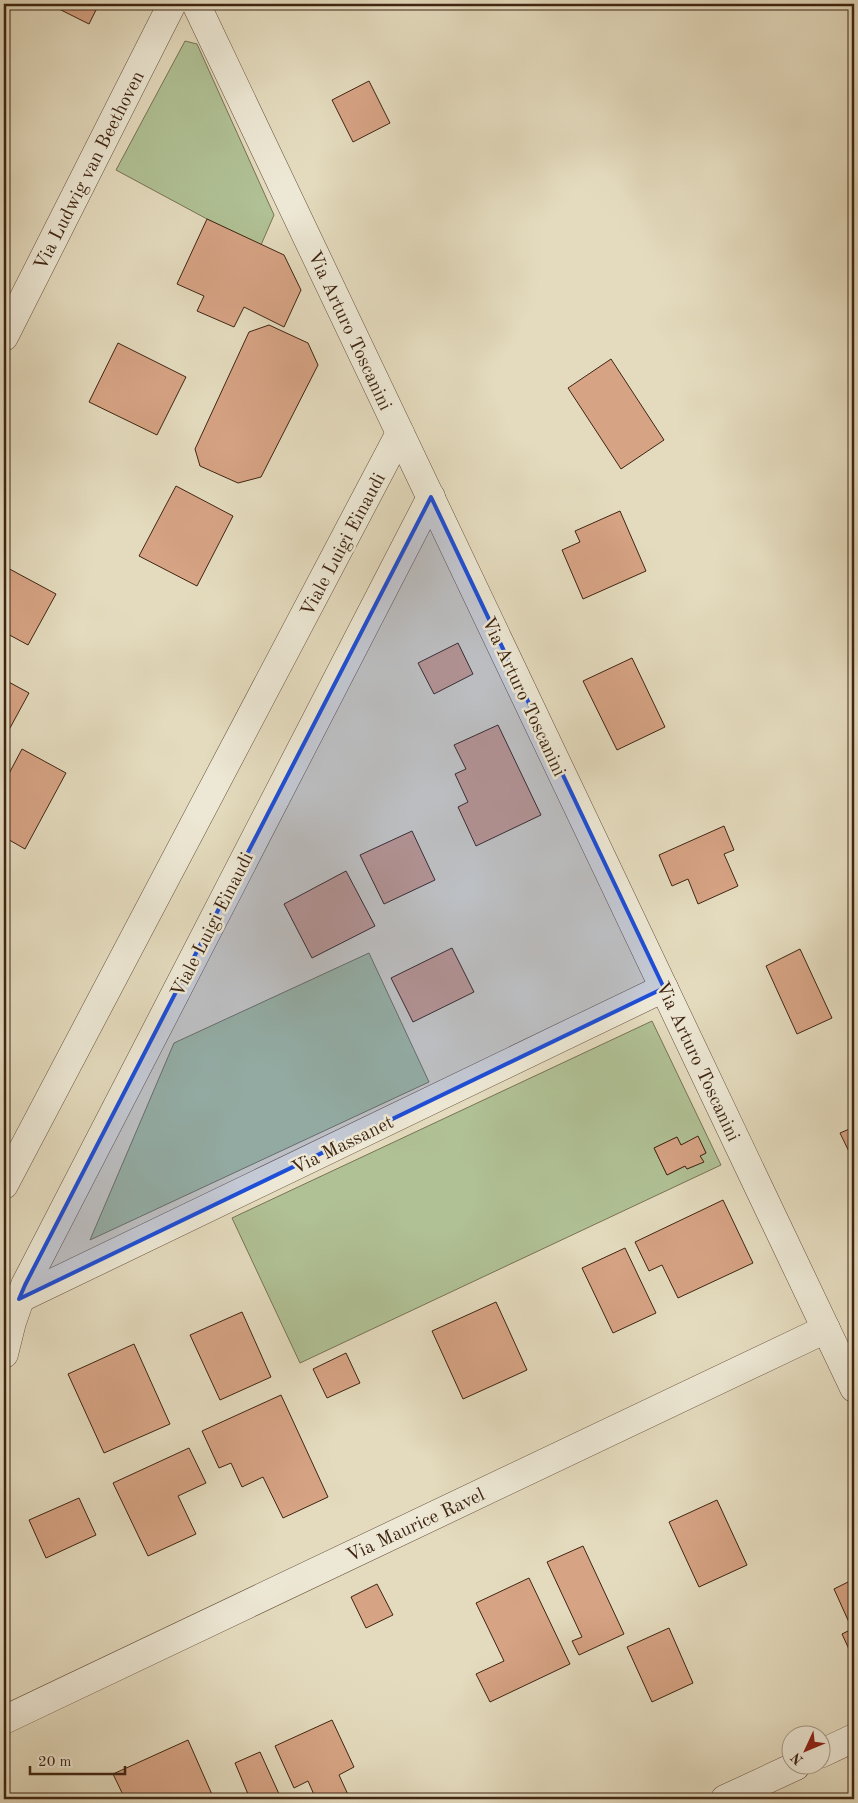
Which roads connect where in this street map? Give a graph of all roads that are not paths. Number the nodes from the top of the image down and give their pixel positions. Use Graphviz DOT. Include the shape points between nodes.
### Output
graph roads {
  1 [pos="172,4"];
  2 [pos="196,4"];
  3 [pos="4,337"];
  4 [pos="400,433"];
  5 [pos="431,498"];
  6 [pos="664,988"];
  7 [pos="4,1185"];
  8 [pos="12,1314"];
  9 [pos="826,1329"];
  10 [pos="4,1354"];
  11 [pos="854,1388"];
  12 [pos="4,1720"];
  13 [pos="854,1738"];
  14 [pos="830,1749"];
  15 [pos="780,1773"];
  16 [pos="725,1799"];
  1 -- 3 [label="street, Via Ludwig van Beethoven"];
  2 -- 4 [label="street, Via Arturo Toscanini"];
  4 -- 5 [label="street, Via Arturo Toscanini"];
  4 -- 7 [label="street, Viale Luigi Einaudi"];
  5 -- 6 [label="street, Via Arturo Toscanini"];
  5 -- 8 [label="street, Viale Luigi Einaudi"];
  6 -- 8 [label="street, Via Massanet"];
  6 -- 9 [label="street, Via Arturo Toscanini"];
  8 -- 10 [label="street, Viale Luigi Einaudi"];
  9 -- 11 [label="street, Via Arturo Toscanini"];
  9 -- 12 [label="street, Via Maurice Ravel"];
  13 -- 14 [label="street"];
  15 -- 16 [label="street"];
}
